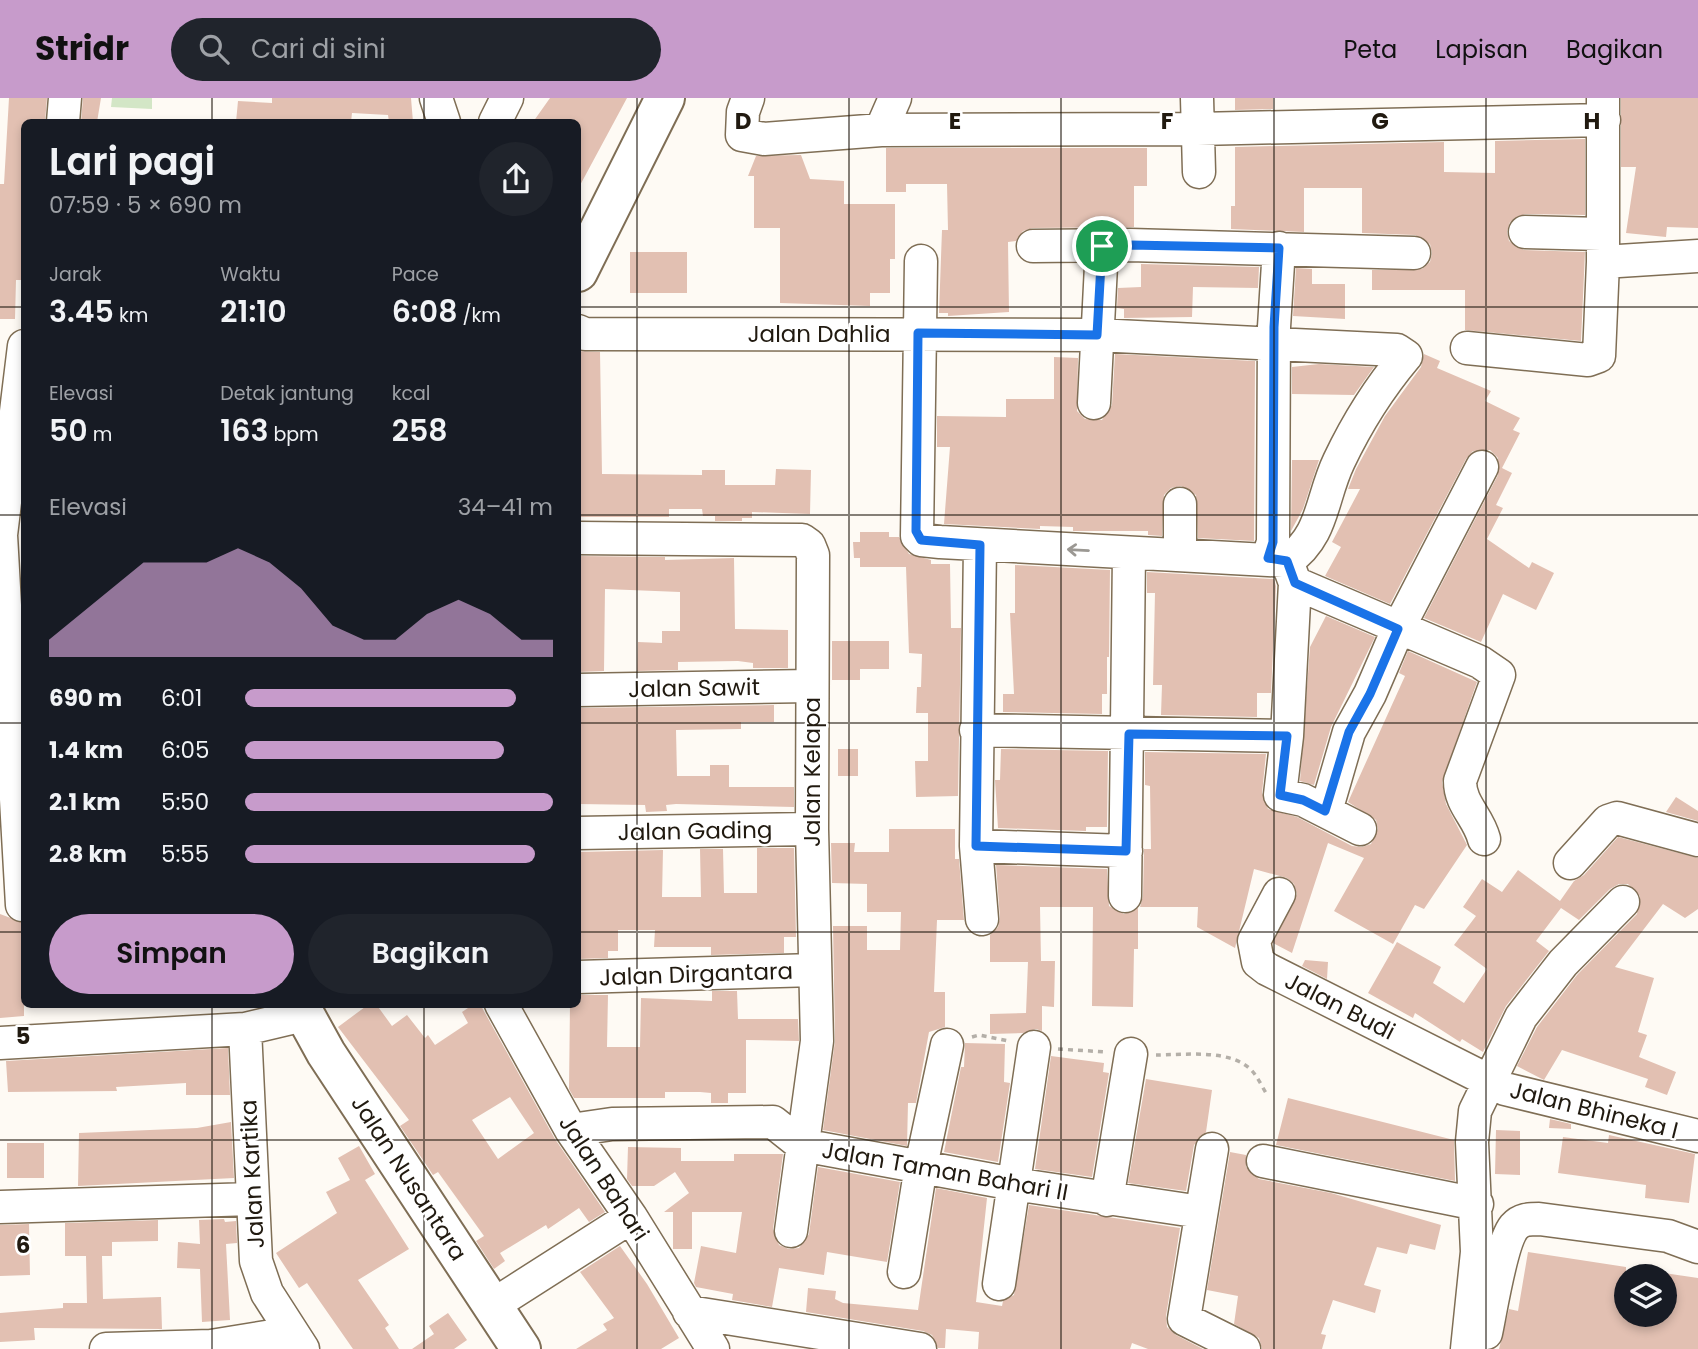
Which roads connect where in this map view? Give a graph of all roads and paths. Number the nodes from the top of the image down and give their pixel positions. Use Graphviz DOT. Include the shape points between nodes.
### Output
graph roads {
  1 [pos="65,98"];
  2 [pos="436,98"];
  3 [pos="508,98"];
  4 [pos="665,98"];
  5 [pos="747,98"];
  6 [pos="895,98"];
  7 [pos="1197,98"];
  8 [pos="1604,109"];
  9 [pos="63,119"];
  10 [pos="443,119"];
  11 [pos="497,119"];
  12 [pos="1198,129"];
  13 [pos="881,130"];
  14 [pos="1199,172"];
  15 [pos="1525,232"];
  16 [pos="1033,246"];
  17 [pos="1102,246"];
  18 [pos="1279,248"];
  19 [pos="1602,248"];
  20 [pos="1414,253"];
  21 [pos="1698,256"];
  22 [pos="921,261"];
  23 [pos="581,266"];
  24 [pos="581,332"];
  25 [pos="918,333"];
  26 [pos="1097,335"];
  27 [pos="1274,343"];
  28 [pos="1467,348"];
  29 [pos="21,360"];
  30 [pos="13,401"];
  31 [pos="1094,403"];
  32 [pos="1482,467"];
  33 [pos="1180,504"];
  34 [pos="0,535"];
  35 [pos="21,538"];
  36 [pos="581,538"];
  37 [pos="980,545"];
  38 [pos="1129,553"];
  39 [pos="1180,555"];
  40 [pos="1284,567"];
  41 [pos="1398,629"];
  42 [pos="811,686"];
  43 [pos="581,690"];
  44 [pos="976,730"];
  45 [pos="1129,734"];
  46 [pos="1287,736"];
  47 [pos="1325,811"];
  48 [pos="811,829"];
  49 [pos="1360,829"];
  50 [pos="581,833"];
  51 [pos="1484,839"];
  52 [pos="1698,840"];
  53 [pos="976,846"];
  54 [pos="1126,851"];
  55 [pos="1570,863"];
  56 [pos="1279,894"];
  57 [pos="1125,896"];
  58 [pos="1623,902"];
  59 [pos="15,905"];
  60 [pos="982,919"];
  61 [pos="815,970"];
  62 [pos="581,977"];
  63 [pos="503,1008"];
  64 [pos="301,1009"];
  65 [pos="245,1029"];
  66 [pos="0,1043"];
  67 [pos="947,1045"];
  68 [pos="1034,1047"];
  69 [pos="1131,1054"];
  70 [pos="1491,1082"];
  71 [pos="611,1124"];
  72 [pos="571,1130"];
  73 [pos="1698,1136"];
  74 [pos="802,1145"];
  75 [pos="1212,1149"];
  76 [pos="1264,1161"];
  77 [pos="921,1166"];
  78 [pos="595,1169"];
  79 [pos="1014,1184"];
  80 [pos="252,1199"];
  81 [pos="1107,1200"];
  82 [pos="1477,1204"];
  83 [pos="0,1207"];
  84 [pos="1201,1212"];
  85 [pos="631,1217"];
  86 [pos="791,1231"];
  87 [pos="1698,1247"];
  88 [pos="904,1272"];
  89 [pos="999,1284"];
  90 [pos="493,1305"];
  91 [pos="690,1312"];
  92 [pos="297,1341"];
  93 [pos="106,1349"];
  94 [pos="521,1349"];
  95 [pos="713,1349"];
  96 [pos="920,1349"];
  97 [pos="1244,1349"];
  98 [pos="1467,1349"];
  99 [pos="1483,1349"];
  1 -- 9 [label="street"];
  2 -- 10 [label="street"];
  3 -- 11 [label="street"];
  4 -- 23 [label="main road"];
  5 -- 13 [label="street" via="742,135 764,139"];
  6 -- 13 [label="street"];
  7 -- 12 [label="street"];
  8 -- 12 [label="street"];
  8 -- 19 [label="street"];
  12 -- 13 [label="street"];
  12 -- 14 [label="street"];
  15 -- 19 [label="street"];
  16 -- 17 [label="street"];
  17 -- 18 [label="street"];
  17 -- 26 [label="street"];
  18 -- 20 [label="street"];
  18 -- 27 [label="street"];
  19 -- 21 [label="street"];
  19 -- 28 [label="street" via="1601,350 1595,359"];
  22 -- 25 [label="street"];
  24 -- 25 [label="street, Jalan Dahlia"];
  25 -- 26 [label="street, Jalan Dahlia"];
  25 -- 37 [label="street" via="916,531 921,540"];
  26 -- 27 [label="street, Jalan Dahlia"];
  26 -- 31 [label="street"];
  27 -- 40 [label="street" via="1273,542"];
  27 -- 40 [label="street, Jalan Dahlia" via="1397,350 1406,356 1378,389 1337,464 1314,534"];
  29 -- 30 [label="street"];
  30 -- 34 [label="street"];
  32 -- 41 [label="street"];
  33 -- 39 [label="street"];
  34 -- 35 [label="street"];
  34 -- 59 [label="street"];
  36 -- 42 [label="street, Jalan Kelapa" via="802,540 813,555"];
  38 -- 37 [label="street, one-way"];
  37 -- 44 [label="street"];
  38 -- 39 [label="street"];
  38 -- 45 [label="street"];
  39 -- 40 [label="street"];
  40 -- 41 [label="street"];
  40 -- 46 [label="street"];
  41 -- 47 [label="street" via="1349,732"];
  41 -- 51 [label="street" via="1480,662 1499,675 1460,781 1460,796 1477,818"];
  42 -- 43 [label="street, Jalan Sawit"];
  42 -- 48 [label="street, Jalan Kelapa"];
  44 -- 45 [label="street"];
  44 -- 53 [label="street"];
  45 -- 46 [label="street"];
  45 -- 54 [label="street"];
  46 -- 47 [label="street" via="1280,795"];
  47 -- 49 [label="street"];
  48 -- 50 [label="street, Jalan Gading"];
  48 -- 61 [label="street, Jalan Kelapa"];
  52 -- 55 [label="street" via="1616,818"];
  53 -- 54 [label="street"];
  53 -- 60 [label="street"];
  54 -- 57 [label="street"];
  56 -- 70 [label="street, Jalan Budi" via="1254,941 1258,962"];
  58 -- 70 [label="street" via="1563,963 1521,1017"];
  61 -- 62 [label="street, Jalan Dirgantara"];
  61 -- 74 [label="street, Jalan Kelapa" via="817,1041"];
  63 -- 72 [label="street, Jalan Bahari"];
  64 -- 65 [label="street"];
  64 -- 90 [label="main road, Jalan Nusantara"];
  65 -- 66 [label="street"];
  65 -- 80 [label="street, Jalan Kartika"];
  67 -- 77 [label="street"];
  68 -- 79 [label="street"];
  69 -- 81 [label="street"];
  70 -- 73 [label="street, Jalan Bhineka I"];
  70 -- 82 [label="street" via="1475,1111 1472,1142"];
  71 -- 72 [label="street, Jalan Taman Bahari II"];
  71 -- 74 [label="street, Jalan Taman Bahari II" via="773,1122"];
  71 -- 78 [label="street"];
  72 -- 78 [label="street, Jalan Bahari"];
  74 -- 77 [label="street, Jalan Taman Bahari II"];
  74 -- 86 [label="street, Jalan Kelapa"];
  75 -- 84 [label="street"];
  76 -- 82 [label="street"];
  77 -- 79 [label="street, Jalan Taman Bahari II"];
  77 -- 88 [label="street"];
  78 -- 85 [label="street, Jalan Bahari"];
  79 -- 81 [label="street, Jalan Taman Bahari II"];
  79 -- 89 [label="street"];
  80 -- 83 [label="street"];
  80 -- 92 [label="street, Jalan Kartika" via="256,1261 267,1293"];
  81 -- 84 [label="street, Jalan Taman Bahari II"];
  82 -- 98 [label="street"];
  84 -- 97 [label="street" via="1184,1319"];
  85 -- 90 [label="street"];
  85 -- 91 [label="street, Jalan Bahari"];
  87 -- 99 [label="street" via="1668,1236 1539,1219 1522,1221 1507,1241"];
  90 -- 94 [label="main road, Jalan Nusantara"];
  91 -- 95 [label="street, Jalan Bahari"];
  91 -- 96 [label="street"];
  92 -- 93 [label="street"];
}
